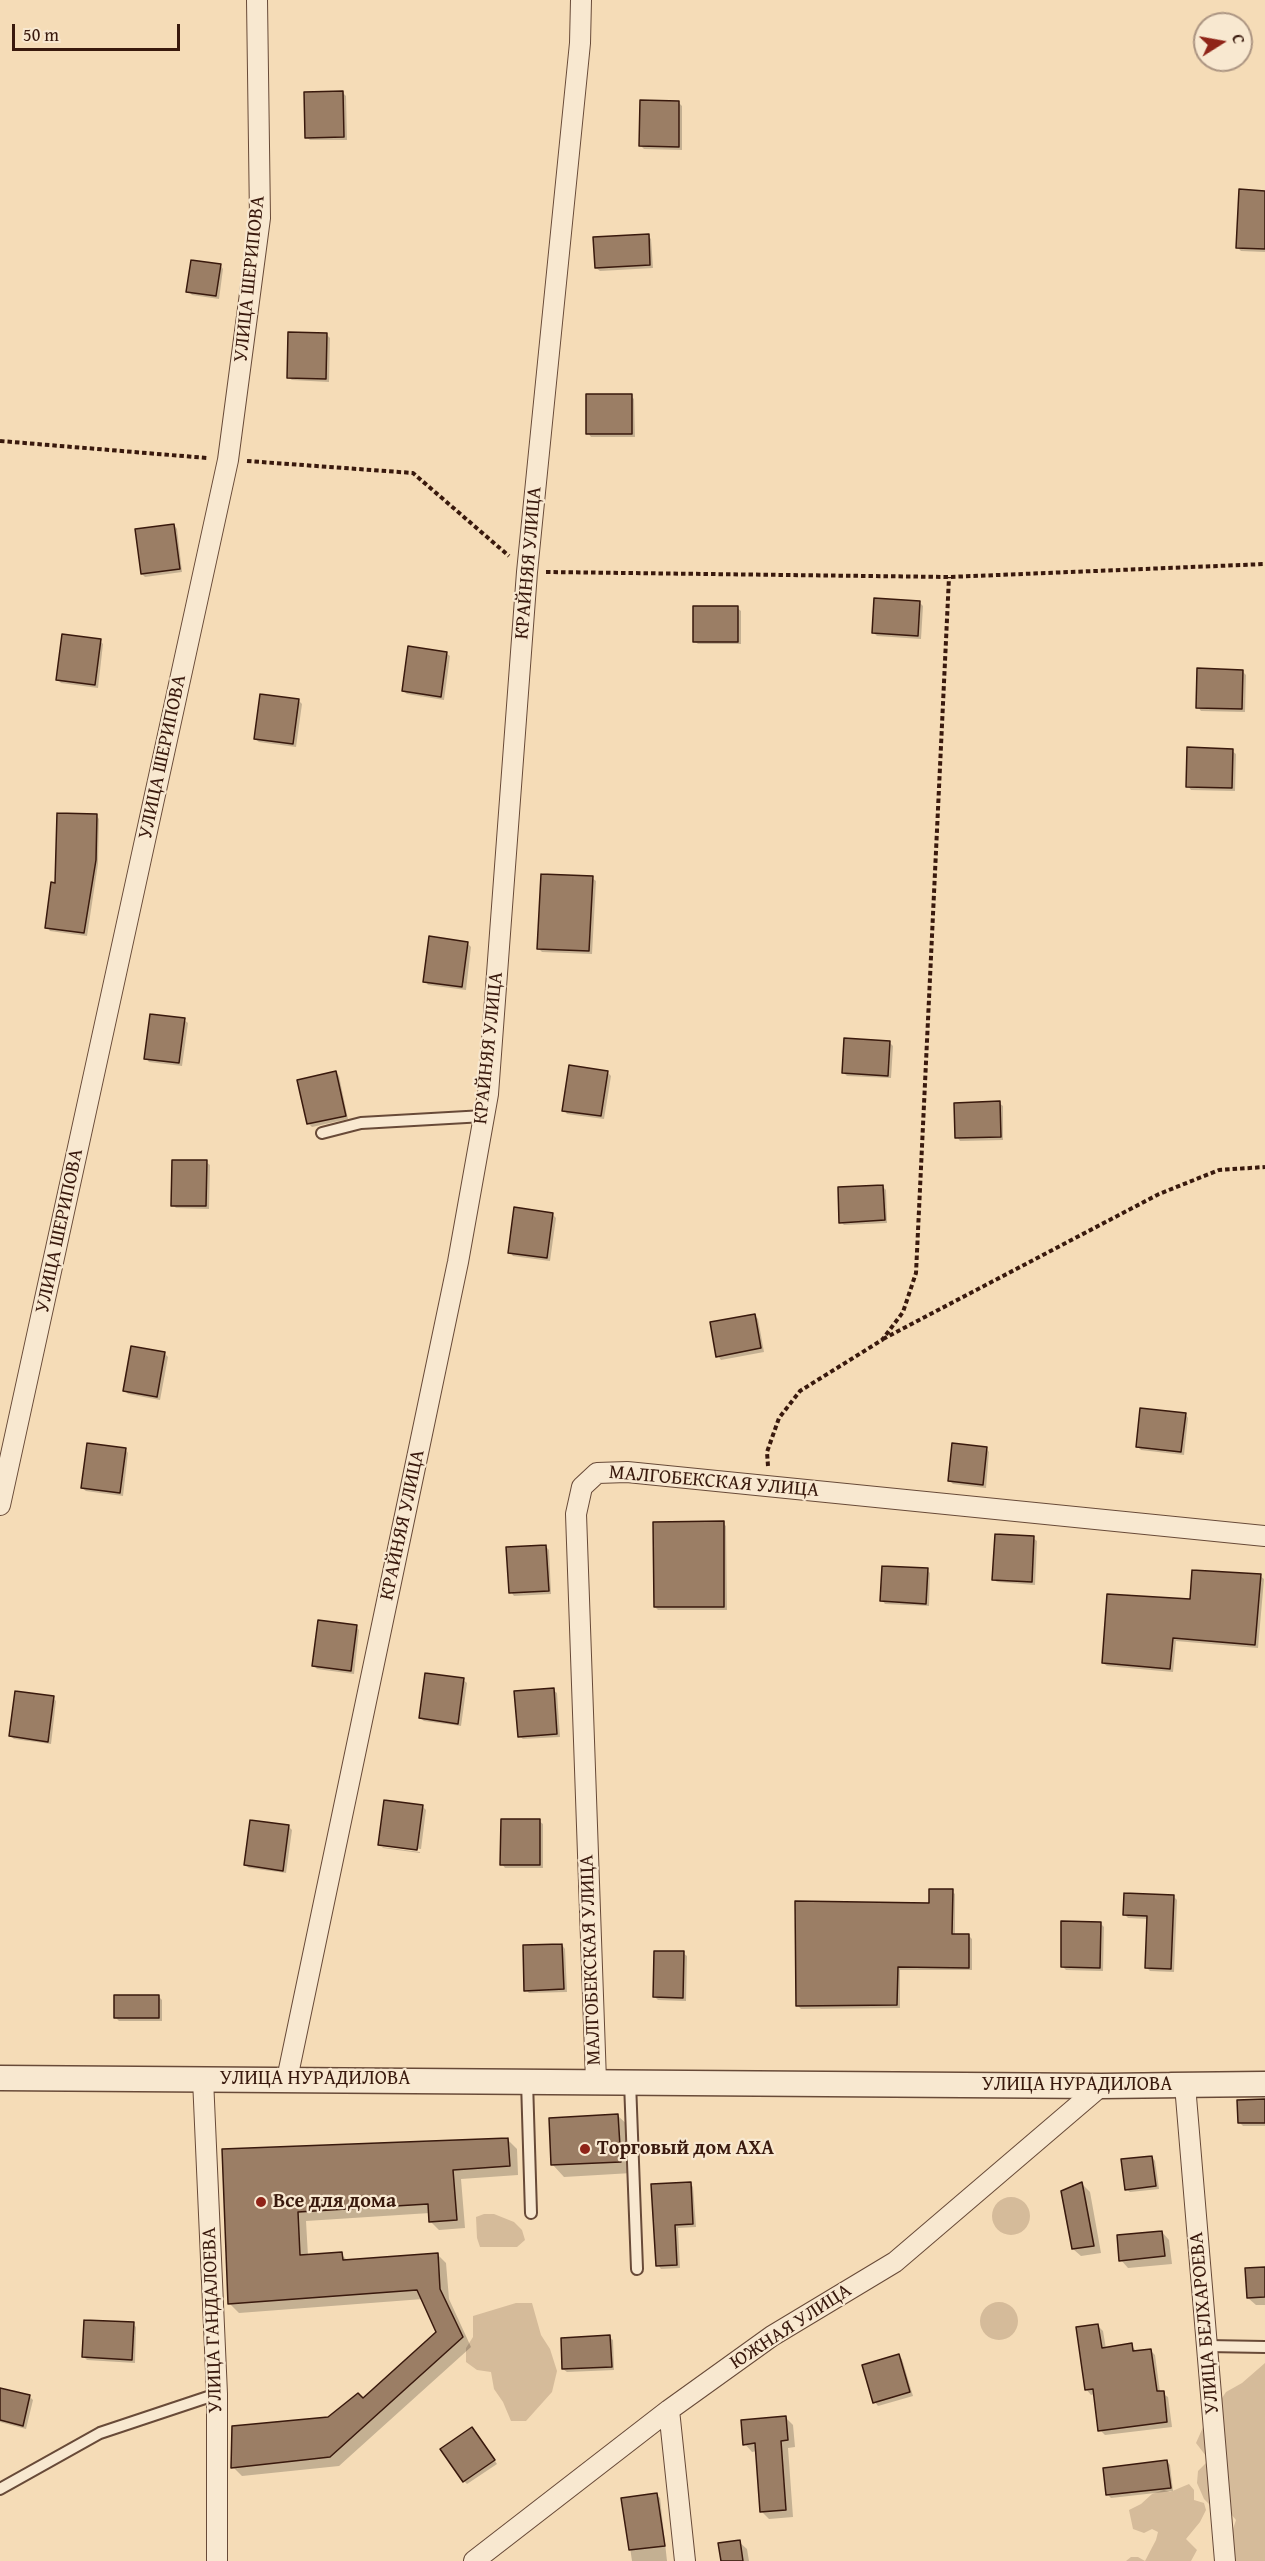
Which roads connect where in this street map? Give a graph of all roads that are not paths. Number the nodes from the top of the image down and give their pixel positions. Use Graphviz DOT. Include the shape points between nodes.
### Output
graph roads {
  1 [pos="256,0"];
  2 [pos="581,0"];
  3 [pos="484,1116"];
  4 [pos="322,1133"];
  5 [pos="0,1505"];
  6 [pos="1265,1536"];
  7 [pos="0,2078"];
  8 [pos="203,2079"];
  9 [pos="287,2079"];
  10 [pos="527,2081"];
  11 [pos="596,2081"];
  12 [pos="642,2082"];
  13 [pos="1185,2085"];
  14 [pos="1265,2085"];
  15 [pos="1101,2086"];
  16 [pos="531,2213"];
  17 [pos="638,2269"];
  18 [pos="1208,2346"];
  19 [pos="1265,2347"];
  20 [pos="217,2394"];
  21 [pos="669,2410"];
  22 [pos="0,2489"];
  23 [pos="217,2561"];
  24 [pos="474,2561"];
  25 [pos="685,2561"];
  26 [pos="1225,2561"];
  1 -- 5 [label="street, УЛИЦА ШЕРИПОВА" via="260,218 228,460"];
  2 -- 3 [label="street, КРАЙНЯЯ УЛИЦА" via="527,572"];
  3 -- 4 [label="lane" via="361,1123"];
  3 -- 9 [label="street, КРАЙНЯЯ УЛИЦА" via="458,1262"];
  6 -- 11 [label="street, МАЛГОБЕКСКАЯ УЛИЦА" via="769,1485 627,1472 597,1473 582,1486 576,1514"];
  7 -- 8 [label="street, УЛИЦА НУРАДИЛОВА"];
  8 -- 9 [label="street, УЛИЦА НУРАДИЛОВА"];
  8 -- 20 [label="street, УЛИЦА ГАНДАЛОЕВА"];
  9 -- 10 [label="street, УЛИЦА НУРАДИЛОВА"];
  10 -- 11 [label="street, УЛИЦА НУРАДИЛОВА"];
  10 -- 16 [label="lane"];
  11 -- 12 [label="street, УЛИЦА НУРАДИЛОВА"];
  12 -- 13 [label="street, УЛИЦА НУРАДИЛОВА"];
  12 -- 15 [label="street, УЛИЦА НУРАДИЛОВА"];
  12 -- 17 [label="lane"];
  13 -- 14 [label="street"];
  13 -- 15 [label="street, УЛИЦА НУРАДИЛОВА"];
  13 -- 18 [label="street, УЛИЦА БЕЛХАРОЕВА"];
  15 -- 21 [label="street, ЮЖНАЯ УЛИЦА" via="895,2262 772,2336"];
  18 -- 19 [label="lane"];
  18 -- 26 [label="street, УЛИЦА БЕЛХАРОЕВА"];
  20 -- 22 [label="lane" via="100,2433"];
  20 -- 23 [label="street, УЛИЦА ГАНДАЛОЕВА"];
  21 -- 24 [label="street, ЮЖНАЯ УЛИЦА"];
  21 -- 25 [label="street"];
}
